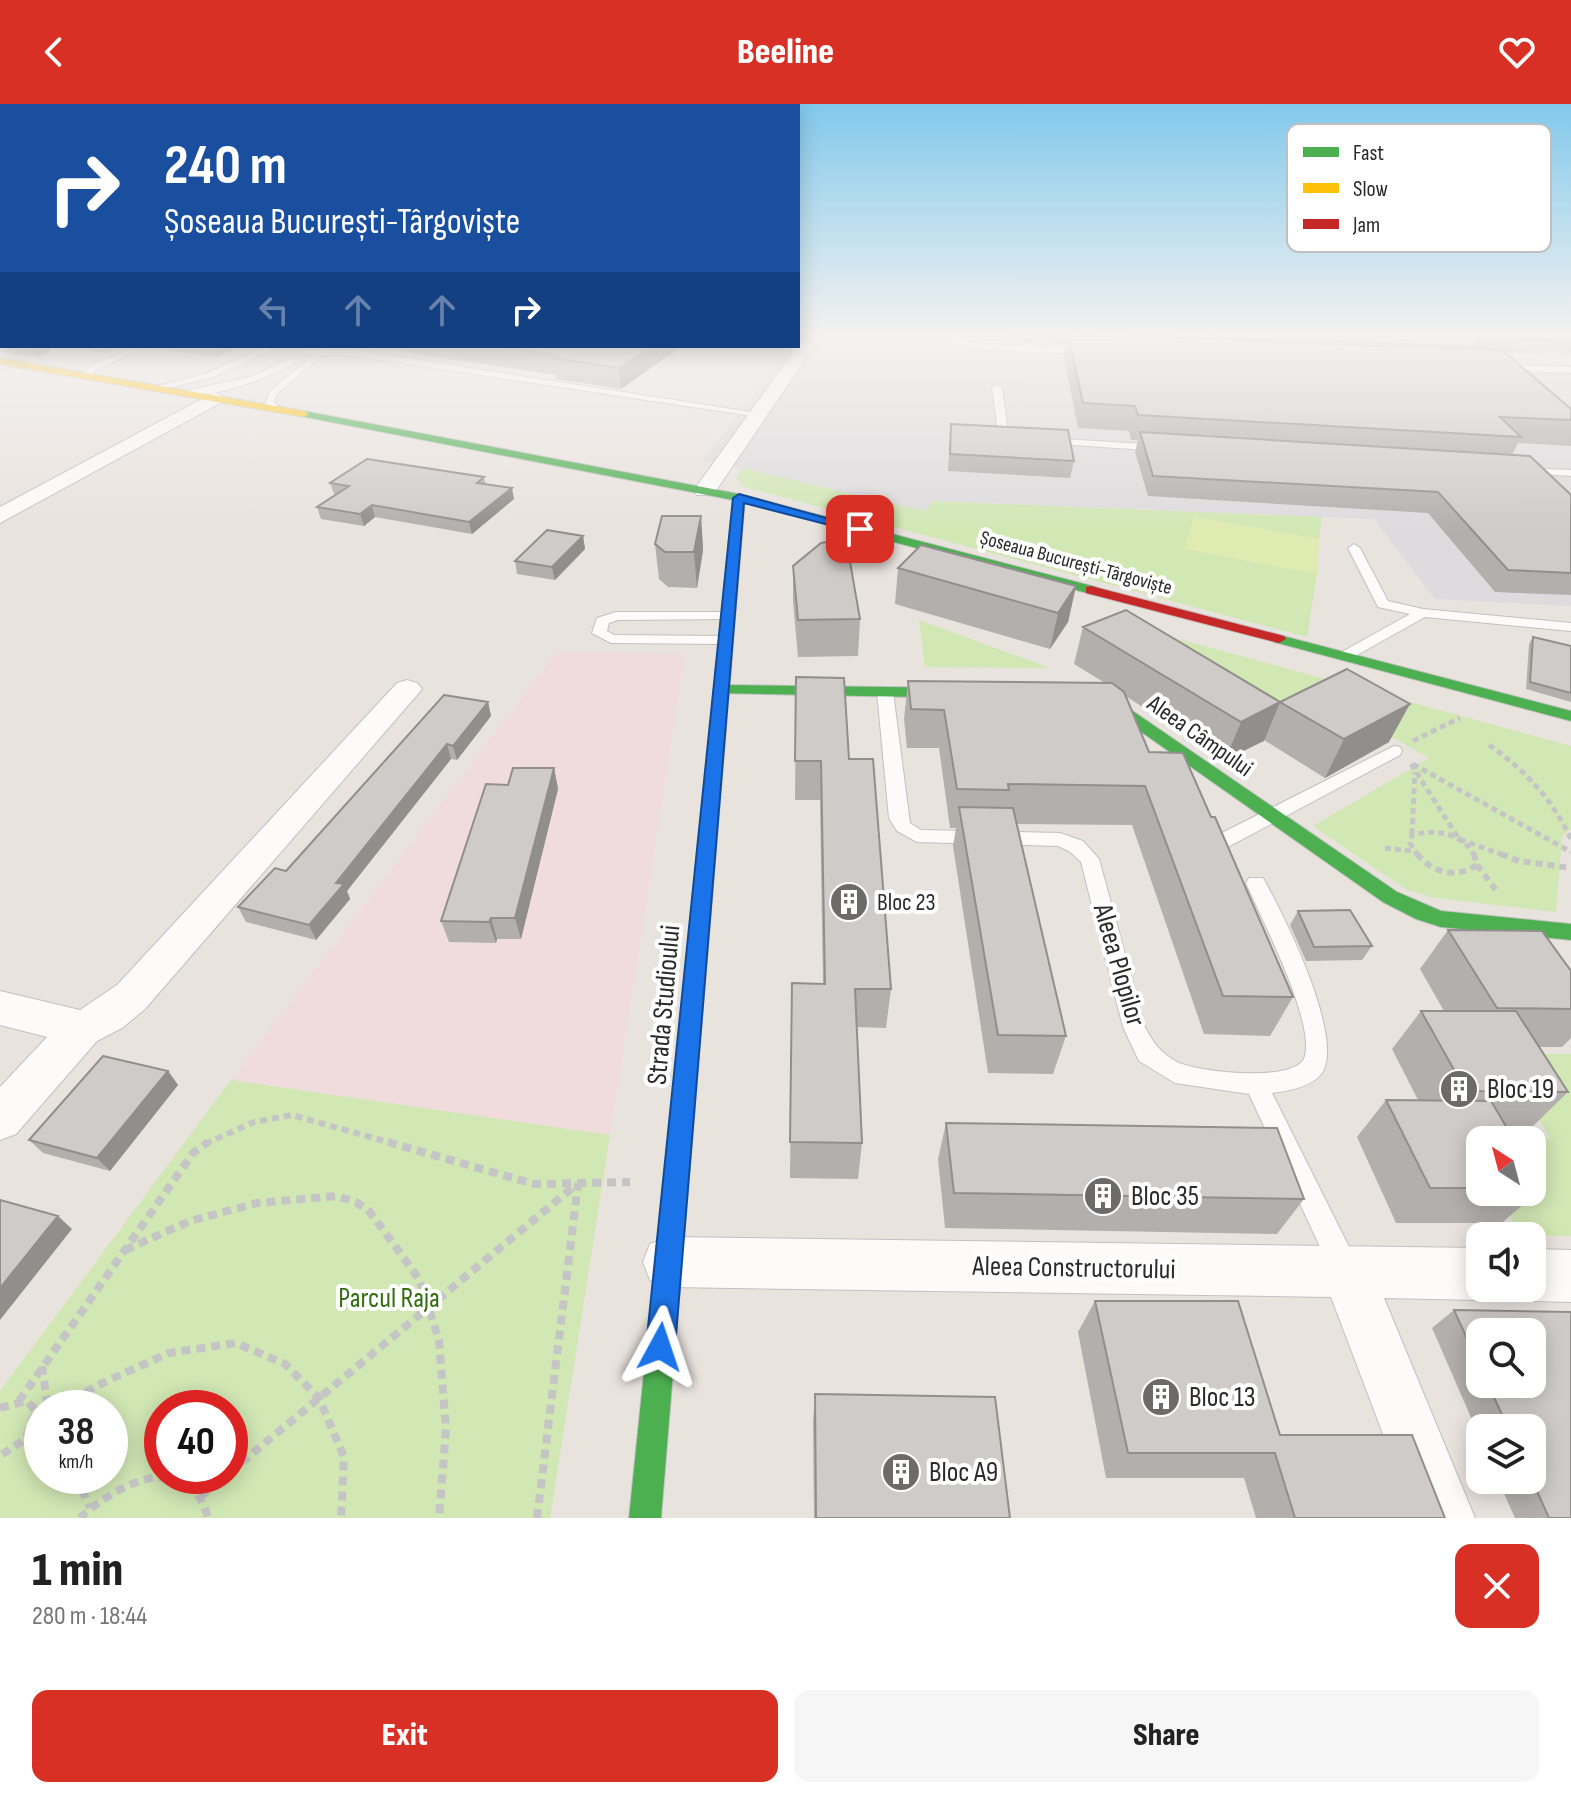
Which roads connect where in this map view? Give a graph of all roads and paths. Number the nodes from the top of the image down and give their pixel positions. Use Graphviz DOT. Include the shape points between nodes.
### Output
graph roads {
  1 [pos="213,399"];
  2 [pos="220,399"];
  3 [pos="243,399"];
  4 [pos="269,399"];
  5 [pos="659,399"];
  6 [pos="769,399"];
  7 [pos="997,399"];
  8 [pos="241,403"];
  9 [pos="276,409"];
  10 [pos="759,414"];
  11 [pos="1020,440"];
  12 [pos="1036,441"];
  13 [pos="1178,449"];
  14 [pos="1511,470"];
  15 [pos="1543,472"];
  16 [pos="1571,473"];
  17 [pos="1552,482"];
  18 [pos="705,490"];
  19 [pos="739,498"];
  20 [pos="0,516"];
  21 [pos="1354,548"];
  22 [pos="1423,613"];
  23 [pos="728,616"];
  24 [pos="1571,627"];
  25 [pos="726,640"];
  26 [pos="1345,656"];
  27 [pos="407,689"];
  28 [pos="721,690"];
  29 [pos="885,692"];
  30 [pos="992,694"];
  31 [pos="1069,695"];
  32 [pos="1571,716"];
  33 [pos="1460,718"];
  34 [pos="1489,745"];
  35 [pos="1400,754"];
  36 [pos="1415,771"];
  37 [pos="1272,816"];
  38 [pos="1412,835"];
  39 [pos="1459,839"];
  40 [pos="1571,839"];
  41 [pos="1219,843"];
  42 [pos="1571,852"];
  43 [pos="1571,868"];
  44 [pos="1256,883"];
  45 [pos="1571,932"];
  46 [pos="0,1008"];
  47 [pos="82,1028"];
  48 [pos="1256,1085"];
  49 [pos="0,1119"];
  50 [pos="578,1183"];
  51 [pos="121,1253"];
  52 [pos="668,1262"];
  53 [pos="1347,1272"];
  54 [pos="1466,1274"];
  55 [pos="1546,1275"];
  56 [pos="1571,1276"];
  57 [pos="430,1307"];
  58 [pos="42,1366"];
  59 [pos="45,1390"];
  60 [pos="90,1390"];
  61 [pos="319,1398"];
  62 [pos="19,1401"];
  63 [pos="24,1401"];
  64 [pos="0,1408"];
  65 [pos="24,1437"];
  66 [pos="3,1457"];
  67 [pos="248,1457"];
  68 [pos="84,1494"];
  69 [pos="203,1494"];
  70 [pos="201,1496"];
  71 [pos="90,1508"];
  72 [pos="80,1518"];
  73 [pos="208,1518"];
  74 [pos="341,1518"];
  75 [pos="439,1518"];
  76 [pos="537,1518"];
  77 [pos="645,1518"];
  78 [pos="1445,1518"];
  1 -- 20 [label="street"];
  2 -- 8 [label="main road, Șoseaua București-Târgoviște"];
  3 -- 8 [label="lane"];
  4 -- 9 [label="lane"];
  5 -- 10 [label="lane"];
  6 -- 10 [label="street"];
  7 -- 11 [label="lane" via="997,438"];
  8 -- 9 [label="main road, Șoseaua București-Târgoviște"];
  9 -- 18 [label="main road, Șoseaua București-Târgoviște"];
  10 -- 18 [label="street"];
  12 -- 13 [label="lane"];
  14 -- 15 [label="lane"];
  15 -- 16 [label="lane"];
  15 -- 17 [label="lane"];
  18 -- 19 [label="main road, Șoseaua București-Târgoviște"];
  19 -- 23 [label="main road, Strada Studioului"];
  19 -- 26 [label="main road, Șoseaua București-Târgoviște"];
  21 -- 22 [label="lane" via="1383,604"];
  22 -- 24 [label="lane"];
  22 -- 26 [label="lane"];
  23 -- 25 [label="main road, Strada Studioului"];
  23 -- 25 [label="lane" via="616,616 602,621 599,633 611,639"];
  25 -- 28 [label="main road, Strada Studioului"];
  26 -- 32 [label="main road, Șoseaua București-Târgoviște"];
  27 -- 47 [label="street" via="131,997"];
  28 -- 29 [label="main road"];
  28 -- 52 [label="main road, Strada Studioului"];
  29 -- 30 [label="main road"];
  29 -- 48 [label="lane, Aleea Plopilor" via="903,827 917,836 1060,840 1076,846 1090,859 1134,1027 1147,1054 1175,1073"];
  31 -- 37 [label="main road, Aleea Câmpului" via="1112,704"];
  33 -- 35 [label="path"];
  34 -- 40 [label="path" via="1536,782"];
  35 -- 36 [label="path"];
  35 -- 37 [label="lane"];
  35 -- 42 [label="path"];
  36 -- 38 [label="path"];
  36 -- 39 [label="path"];
  37 -- 41 [label="lane"];
  37 -- 45 [label="main road, Aleea Câmpului" via="1423,914"];
  38 -- 39 [label="path" via="1432,830"];
  38 -- 39 [label="path" via="1410,843 1421,860 1461,873 1477,865 1476,856"];
  39 -- 43 [label="path" via="1519,861"];
  44 -- 48 [label="lane, Aleea Plopilor" via="1319,1040 1311,1070 1298,1078"];
  46 -- 47 [label="street"];
  47 -- 49 [label="street"];
  48 -- 53 [label="lane"];
  50 -- 51 [label="path" via="534,1184 282,1115 219,1135 200,1147"];
  50 -- 57 [label="path"];
  50 -- 76 [label="path"];
  51 -- 57 [label="path" via="176,1224 216,1211 343,1196 379,1219"];
  51 -- 58 [label="path"];
  52 -- 53 [label="street, Aleea Constructorului"];
  52 -- 77 [label="main road, Strada Studioului"];
  53 -- 54 [label="street, Aleea Constructorului"];
  53 -- 78 [label="street"];
  55 -- 56 [label="street"];
  57 -- 61 [label="path"];
  57 -- 75 [label="path" via="445,1399"];
  58 -- 59 [label="path"];
  58 -- 62 [label="path"];
  60 -- 61 [label="path" via="169,1353 236,1343 285,1364"];
  61 -- 67 [label="path"];
  61 -- 74 [label="path" via="344,1457"];
  62 -- 63 [label="path"];
  62 -- 64 [label="path"];
  65 -- 66 [label="path"];
  68 -- 71 [label="path"];
  69 -- 70 [label="path"];
  70 -- 71 [label="path" via="168,1477 144,1478"];
  70 -- 73 [label="path"];
  71 -- 72 [label="path"];
}
